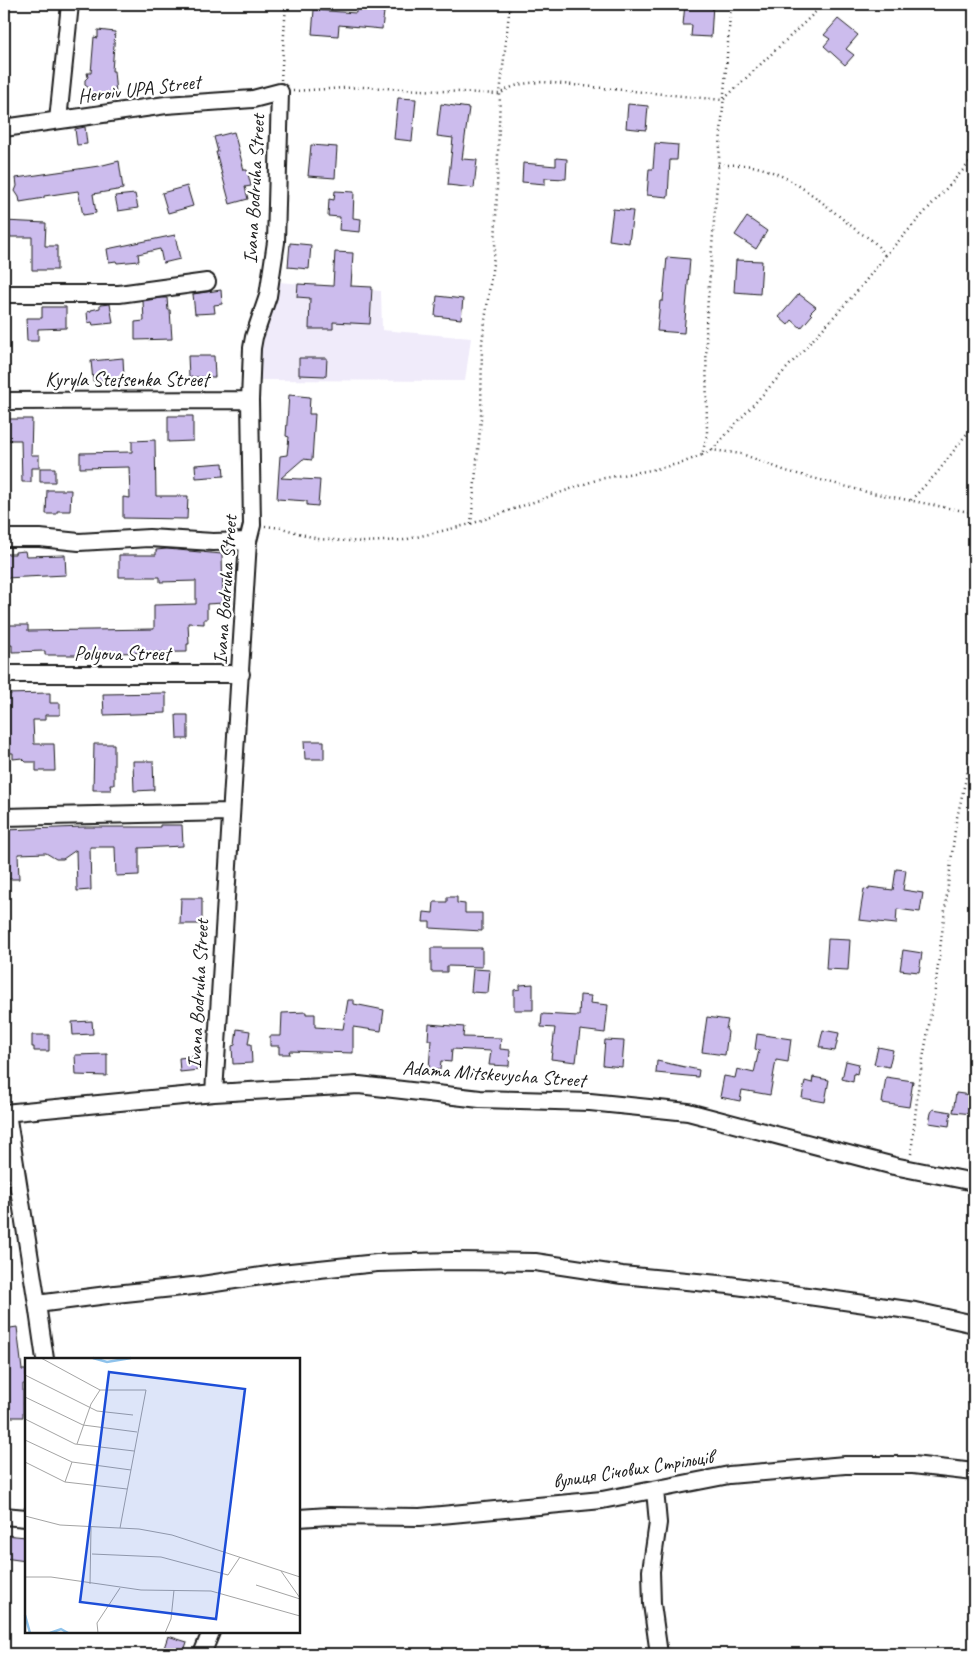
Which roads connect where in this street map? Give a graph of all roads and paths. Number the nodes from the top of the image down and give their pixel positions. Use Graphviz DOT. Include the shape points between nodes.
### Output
graph roads {
  1 [pos="70,4"];
  2 [pos="286,4"];
  3 [pos="510,4"];
  4 [pos="731,4"];
  5 [pos="824,4"];
  6 [pos="280,92"];
  7 [pos="500,94"];
  8 [pos="723,100"];
  9 [pos="58,120"];
  10 [pos="4,128"];
  11 [pos="974,158"];
  12 [pos="718,165"];
  13 [pos="885,256"];
  14 [pos="207,282"];
  15 [pos="4,294"];
  16 [pos="250,400"];
  17 [pos="4,401"];
  18 [pos="974,426"];
  19 [pos="712,450"];
  20 [pos="702,455"];
  21 [pos="911,500"];
  22 [pos="974,513"];
  23 [pos="471,524"];
  24 [pos="252,525"];
  25 [pos="4,538"];
  26 [pos="248,541"];
  27 [pos="4,674"];
  28 [pos="241,674"];
  29 [pos="974,743"];
  30 [pos="230,812"];
  31 [pos="4,817"];
  32 [pos="214,1093"];
  33 [pos="5,1113"];
  34 [pos="909,1169"];
  35 [pos="974,1182"];
  36 [pos="38,1304"];
  37 [pos="974,1324"];
  38 [pos="44,1358"];
  39 [pos="974,1472"];
  40 [pos="655,1490"];
  41 [pos="4,1516"];
  42 [pos="25,1518"];
  43 [pos="300,1518"];
  44 [pos="210,1633"];
  45 [pos="202,1654"];
  46 [pos="658,1654"];
  1 -- 9 [label="street"];
  2 -- 6 [label="path"];
  3 -- 7 [label="path"];
  4 -- 8 [label="path"];
  5 -- 8 [label="path"];
  6 -- 7 [label="path" via="362,87"];
  6 -- 9 [label="street, Heroiv UPA Street" via="253,99 166,105"];
  6 -- 16 [label="street, Ivana Bodruha Street" via="276,242 268,296 253,341"];
  7 -- 8 [label="path" via="522,83 543,82"];
  7 -- 23 [label="path" via="495,249 482,342 481,418"];
  8 -- 12 [label="path"];
  9 -- 10 [label="street, Heroiv UPA Street"];
  11 -- 13 [label="path"];
  12 -- 13 [label="path" via="755,166 777,173 870,238"];
  12 -- 20 [label="path" via="706,324 707,435"];
  13 -- 19 [label="path" via="860,288"];
  14 -- 15 [label="street" via="119,294"];
  16 -- 17 [label="street, Kyryla Stetsenka Street"];
  16 -- 24 [label="street, Ivana Bodruha Street"];
  18 -- 21 [label="path"];
  19 -- 20 [label="path"];
  19 -- 21 [label="path" via="742,454 786,471"];
  20 -- 23 [label="path" via="682,463 599,480"];
  21 -- 22 [label="path"];
  23 -- 24 [label="path" via="404,540 364,542 318,539 282,528"];
  24 -- 26 [label="street, Ivana Bodruha Street"];
  25 -- 26 [label="street" via="79,542 150,538"];
  26 -- 28 [label="street, Ivana Bodruha Street"];
  27 -- 28 [label="street, Polyova Street"];
  28 -- 30 [label="street, Ivana Bodruha Street"];
  29 -- 34 [label="path" via="956,822"];
  30 -- 31 [label="street"];
  30 -- 32 [label="street, Ivana Bodruha Street"];
  32 -- 33 [label="street, Adama Mitskevycha Street"];
  32 -- 34 [label="street, Adama Mitskevycha Street" via="351,1085 480,1099 590,1102 688,1112"];
  33 -- 36 [label="street"];
  34 -- 35 [label="street, Adama Mitskevycha Street"];
  36 -- 37 [label="street" via="377,1263 535,1262 622,1276 729,1286 916,1311"];
  36 -- 38 [label="street"];
  39 -- 40 [label="street, вулиця Січових Стрільців" via="913,1465 845,1465 729,1475"];
  40 -- 43 [label="street, вулиця Січових Стрільців" via="602,1500 420,1518"];
  40 -- 46 [label="street" via="658,1523 651,1571"];
  41 -- 42 [label="street"];
  44 -- 45 [label="street"];
}
